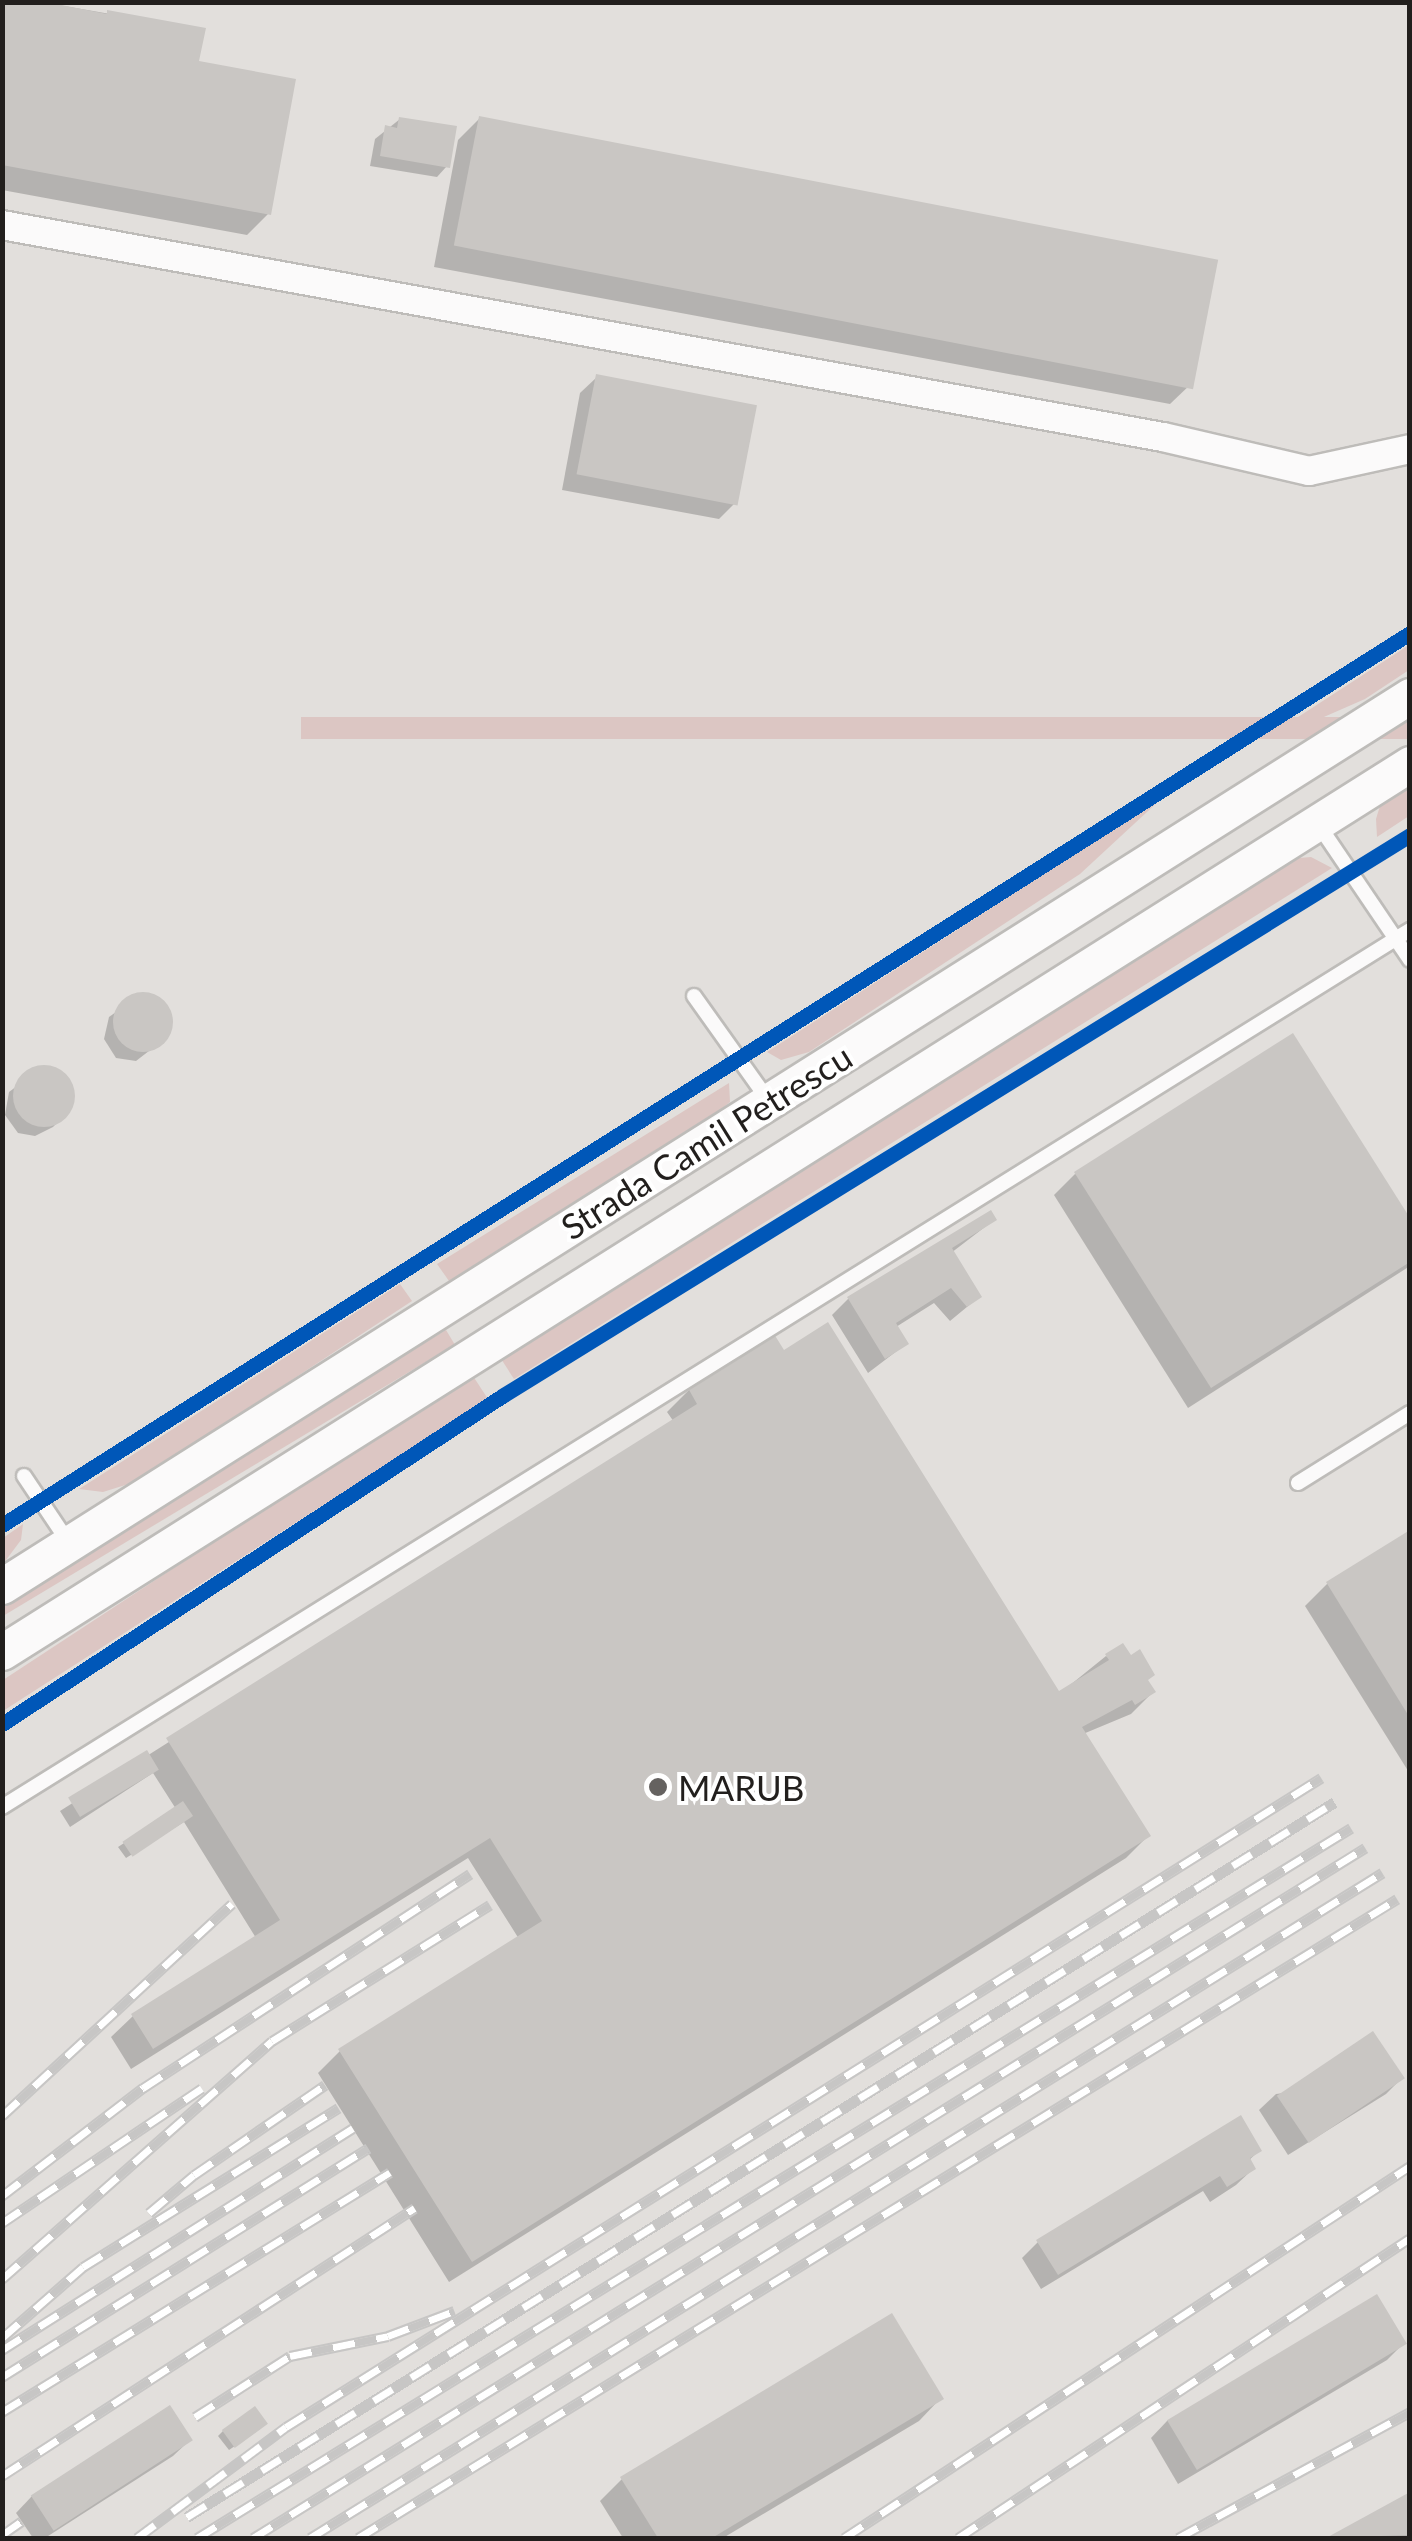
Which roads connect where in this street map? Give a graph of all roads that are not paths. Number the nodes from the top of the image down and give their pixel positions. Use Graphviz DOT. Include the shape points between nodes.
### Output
graph roads {
  1 [pos="2,225"];
  2 [pos="1410,449"];
  3 [pos="1410,696"];
  4 [pos="1410,764"];
  5 [pos="1317,823"];
  6 [pos="1410,930"];
  7 [pos="1396,938"];
  8 [pos="1410,960"];
  9 [pos="694,996"];
  10 [pos="769,1101"];
  11 [pos="1410,1414"];
  12 [pos="24,1476"];
  13 [pos="1298,1483"];
  14 [pos="70,1544"];
  15 [pos="2,1586"];
  16 [pos="2,1652"];
  17 [pos="2,1808"];
  1 -- 2 [label="street" via="1163,437 1309,471"];
  3 -- 10 [label="street, Strada Camil Petrescu"];
  4 -- 5 [label="street, Strada Camil Petrescu"];
  5 -- 7 [label="lane"];
  5 -- 16 [label="street, Strada Camil Petrescu"];
  6 -- 7 [label="lane"];
  7 -- 8 [label="lane"];
  7 -- 17 [label="lane"];
  9 -- 10 [label="lane"];
  10 -- 14 [label="street, Strada Camil Petrescu"];
  11 -- 13 [label="lane"];
  12 -- 14 [label="lane"];
  14 -- 15 [label="street, Strada Camil Petrescu"];
}
